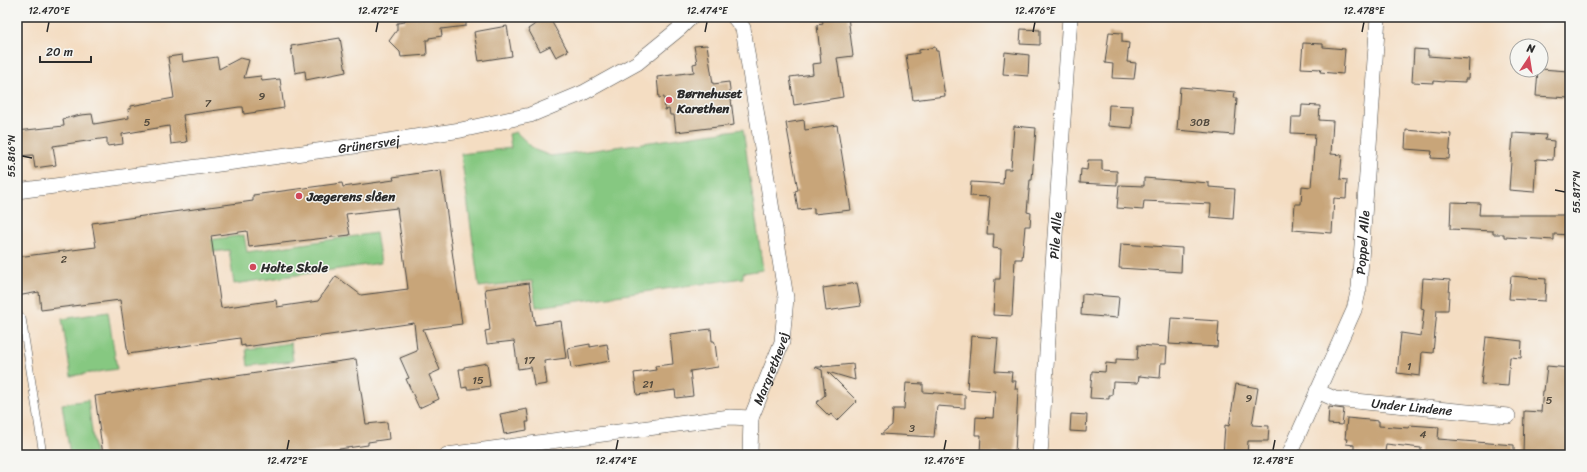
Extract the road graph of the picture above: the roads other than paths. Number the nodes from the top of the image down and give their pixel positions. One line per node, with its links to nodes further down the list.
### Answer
1 (691, 17): 5 (street, Grünersvej)
2 (734, 17): 9 (street, Margrethevej)
3 (1070, 17): 13 (street, Pile Alle)
4 (1378, 17): 7 (street, Poppel Alle)
5 (17, 190)
6 (17, 313): 10 (lane)
7 (1317, 391): 8 (street, Under Lindene); 14 (street, Poppel Alle)
8 (1508, 416)
9 (751, 418): 11 (street, Margrethevej); 12 (street)
10 (43, 455)
11 (446, 455)
12 (750, 455)
13 (1040, 455)
14 (1289, 455)

